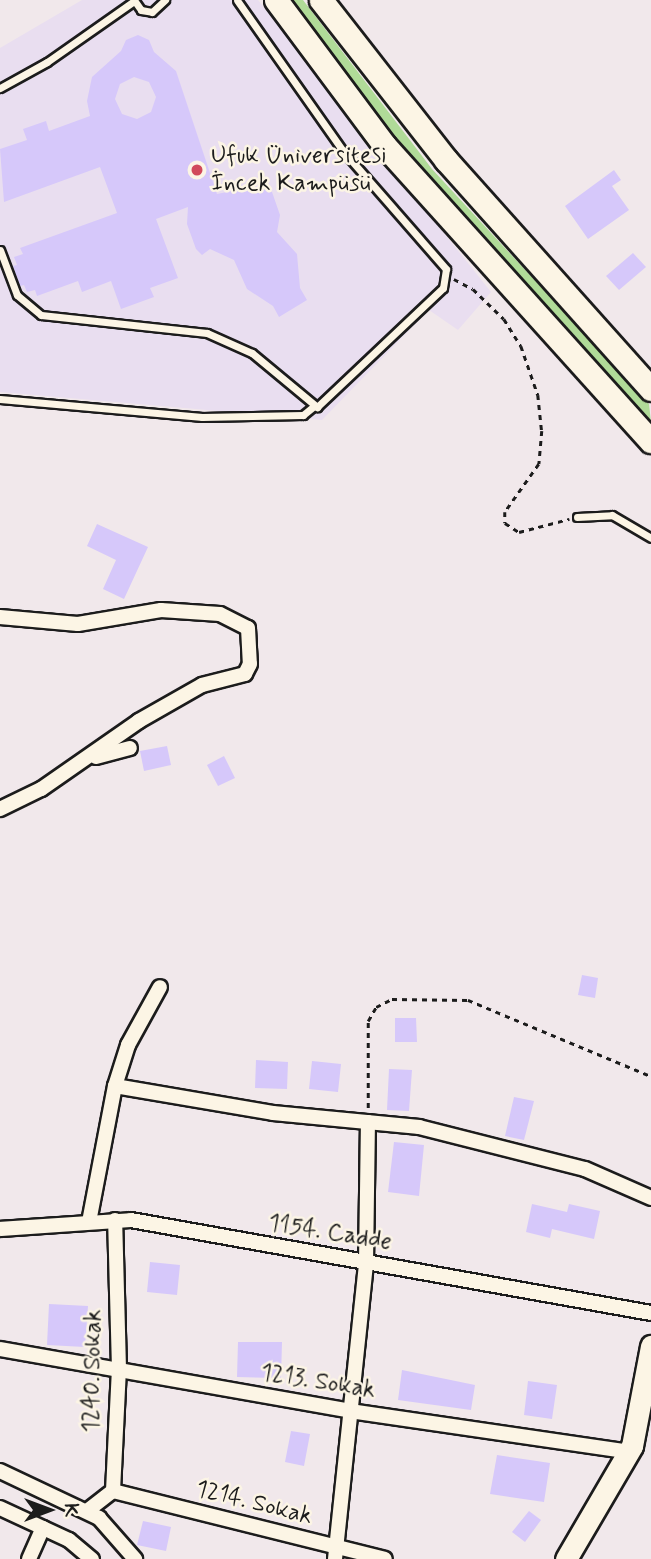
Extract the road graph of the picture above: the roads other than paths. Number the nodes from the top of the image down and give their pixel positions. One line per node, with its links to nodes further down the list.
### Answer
1 (134, 0): 2 (lane); 6 (lane)
2 (165, 0)
3 (237, 0): 10 (lane)
4 (276, 0): 11 (main road)
5 (321, 0): 8 (main road)
6 (0, 89)
7 (0, 250): 10 (lane)
8 (651, 389)
9 (0, 399): 10 (lane)
10 (313, 407)
11 (651, 441)
12 (577, 517): 13 (lane)
13 (651, 538)
14 (0, 617): 16 (street)
15 (130, 748): 16 (street)
16 (78, 764): 17 (street)
17 (0, 808)
18 (160, 987): 19 (street)
19 (115, 1086): 20 (street); 23 (street)
20 (368, 1122): 21 (street); 25 (street)
21 (651, 1198)
22 (115, 1220): 23 (street, 1154. Cadde); 25 (street, 1154. Cadde); 29 (street, 1240. Sokak)
23 (89, 1222): 24 (street, 1154. Cadde)
24 (0, 1229)
25 (366, 1263): 26 (street, 1154. Cadde); 30 (street)
26 (651, 1314)
27 (651, 1346): 31 (main road)
28 (0, 1349): 29 (street, 1213. Sokak)
29 (119, 1369): 30 (street, 1213. Sokak); 33 (street, 1240. Sokak)
30 (350, 1411): 31 (street, 1213. Sokak); 37 (street)
31 (630, 1452): 42 (main road)
32 (0, 1471): 35 (street)
33 (113, 1491): 35 (street); 37 (street, 1214. Sokak)
34 (0, 1508): 36 (street)
35 (87, 1511): 40 (street)
36 (43, 1528): 38 (street); 39 (street)
37 (336, 1553): 41 (street, 1214. Sokak)
38 (29, 1559)
39 (92, 1559)
40 (135, 1559)
41 (385, 1559)
42 (566, 1559)

